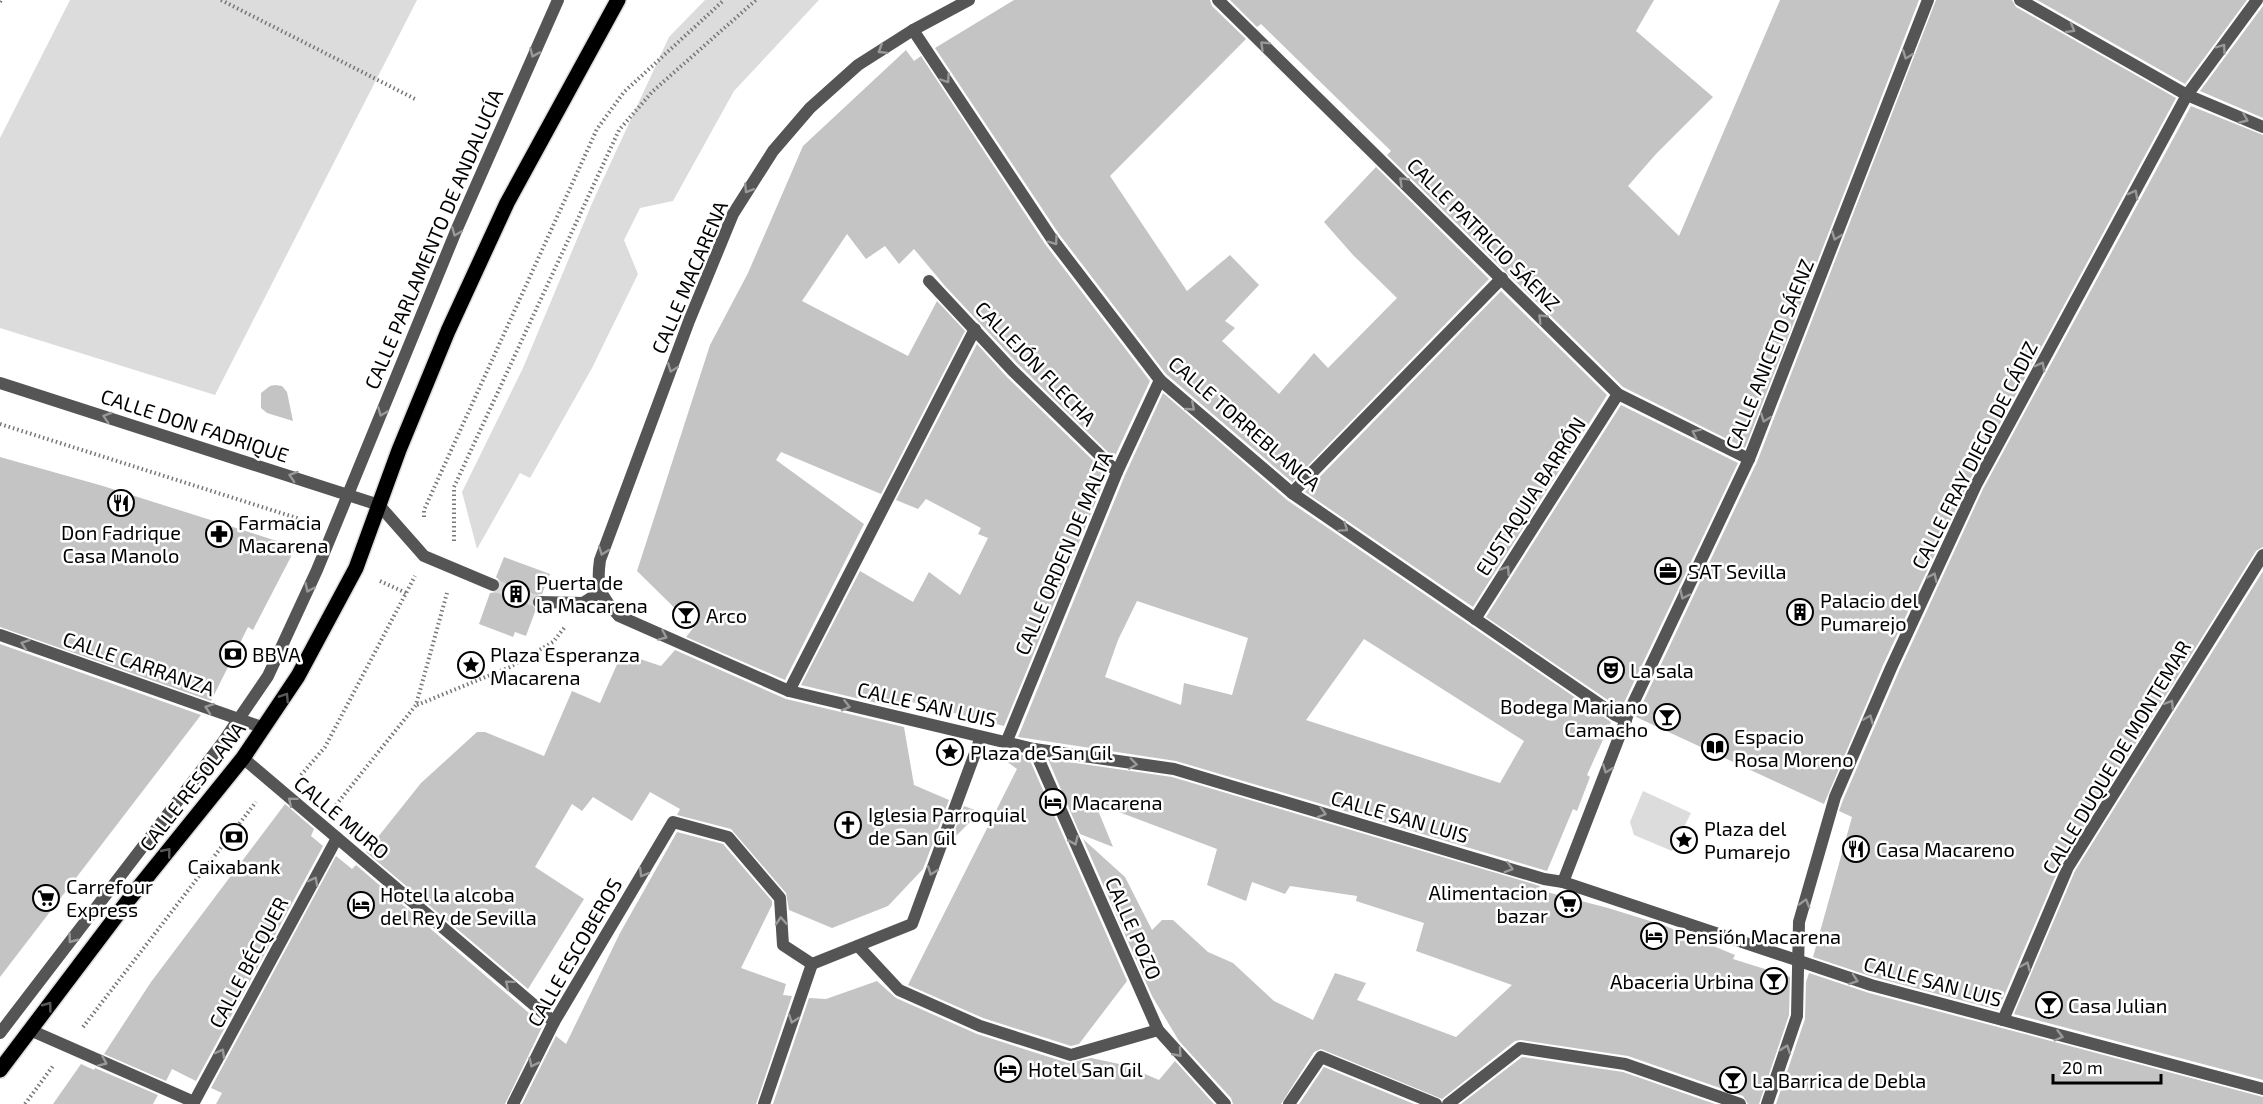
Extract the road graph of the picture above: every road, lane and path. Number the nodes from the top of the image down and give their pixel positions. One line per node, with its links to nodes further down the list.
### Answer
1 (221, 0): 13 (path)
2 (558, 0): 25 (street, CALLE PARLAMENTO DE ANDALUCÍA, one-way to 25)
3 (618, 0): 26 (main road)
4 (724, 0): 29 (path)
5 (756, 0): 30 (path)
6 (969, 0): 11 (street, CALLE MACARENA)
7 (1218, 0): 15 (street, CALLE PATRICIO SÁENZ, one-way to 7)
8 (1928, 0): 22 (street, CALLE ANICETO SÁENZ, one-way to 22)
9 (2020, 0): 12 (street, one-way to 12)
10 (2257, 0): 12 (street, CALLE FRAY DIEGO DE CÁDIZ, one-way to 10)
11 (913, 30): 18 (street, CALLE TORREBLANCA, one-way to 18); 33 (street, CALLE MACARENA, one-way to 33)
12 (2187, 95): 14 (street, one-way to 14); 54 (street, CALLE FRAY DIEGO DE CÁDIZ, one-way to 12)
13 (417, 100)
14 (2263, 127)
15 (1502, 278): 20 (street, CALLE PATRICIO SÁENZ, one-way to 15); 24 (street)
16 (929, 281): 17 (street, CALLEJÓN FLECHA)
17 (975, 329): 23 (street, CALLEJÓN FLECHA); 39 (street)
18 (1160, 380): 23 (street, CALLE ORDEN DE MALTA); 24 (street, CALLE TORREBLANCA, one-way to 24)
19 (0, 383): 25 (street, CALLE DON FADRIQUE, one-way to 19)
20 (1618, 394): 22 (street, CALLE PATRICIO SÁENZ, one-way to 20); 37 (street, EUSTAQUIA BARRÓN, one-way to 20)
21 (0, 424): 27 (path)
22 (1749, 459): 41 (street, CALLE ANICETO SÁENZ, one-way to 41)
23 (1117, 472): 45 (street, CALLE ORDEN DE MALTA)
24 (1292, 493): 37 (street, CALLE TORREBLANCA, one-way to 37)
25 (348, 495): 26 (street, CALLE DON FADRIQUE); 42 (street, CALLE RESOLANA, one-way to 42)
26 (378, 505): 29 (street); 43 (main road, CALLE RESOLANA, one-way to 26)
27 (316, 535)
28 (2263, 555): 56 (street, CALLE DUQUE DE MONTEMAR, one-way to 28)
29 (424, 556): 30 (street); 34 (path)
30 (453, 568): 32 (street); 40 (path)
31 (382, 582): 34 (path)
32 (493, 585)
33 (600, 592): 36 (street); 39 (street, CALLE SAN LUIS, one-way to 39)
34 (406, 593): 48 (path)
35 (539, 602): 36 (street)
36 (583, 603): 40 (path)
37 (1475, 619): 41 (street, CALLE TORREBLANCA)
38 (0, 635): 42 (street, CALLE CARRANZA, one-way to 38)
39 (789, 692): 44 (street, CALLE SAN LUIS, one-way to 44)
40 (416, 705): 50 (path)
41 (1627, 717): 52 (street, CALLE ANICETO SÁENZ, one-way to 52)
42 (239, 719): 43 (street, CALLE CARRANZA); 61 (street, CALLE RESOLANA, one-way to 61)
43 (264, 728): 47 (main road, CALLE RESOLANA)
44 (981, 737): 45 (street, CALLE SAN LUIS); 53 (street, one-way to 53)
45 (1006, 743): 46 (street, CALLE SAN LUIS)
46 (1034, 749): 52 (street, CALLE SAN LUIS, one-way to 52); 60 (street, CALLE POZO, one-way to 60)
47 (243, 758): 50 (street, CALLE MURO, one-way to 47); 59 (main road, CALLE RESOLANA, one-way to 47)
48 (293, 779)
49 (260, 798): 57 (path)
50 (320, 824): 51 (street, CALLE MURO)
51 (337, 838): 58 (street, CALLE MURO, one-way to 51); 65 (street, CALLE BÉCQUER, one-way to 51)
52 (1563, 882): 54 (street, CALLE SAN LUIS)
53 (858, 946): 55 (street); 60 (street)
54 (1799, 960): 56 (street, CALLE SAN LUIS, one-way to 56); 74 (street, CALLE FRAY DIEGO DE CÁDIZ, one-way to 54)
55 (812, 964): 58 (street, CALLE ESCOBEROS, one-way to 58); 68 (street, one-way to 68)
56 (2003, 1020): 64 (street, CALLE SAN LUIS, one-way to 64)
57 (87, 1022)
58 (554, 1022): 67 (street, CALLE ESCOBEROS, one-way to 67)
59 (30, 1030): 63 (main road, CALLE RESOLANA); 65 (street, one-way to 65)
60 (1158, 1030): 69 (street, CALLE POZO, one-way to 69)
61 (0, 1033)
62 (56, 1063): 66 (path)
63 (0, 1070)
64 (2263, 1089)
65 (194, 1103)
66 (25, 1104)
67 (513, 1104)
68 (764, 1104)
69 (1225, 1104)
70 (1289, 1104): 71 (street)
71 (1436, 1104)
72 (1448, 1104): 73 (street)
73 (1740, 1104)
74 (1767, 1104)

